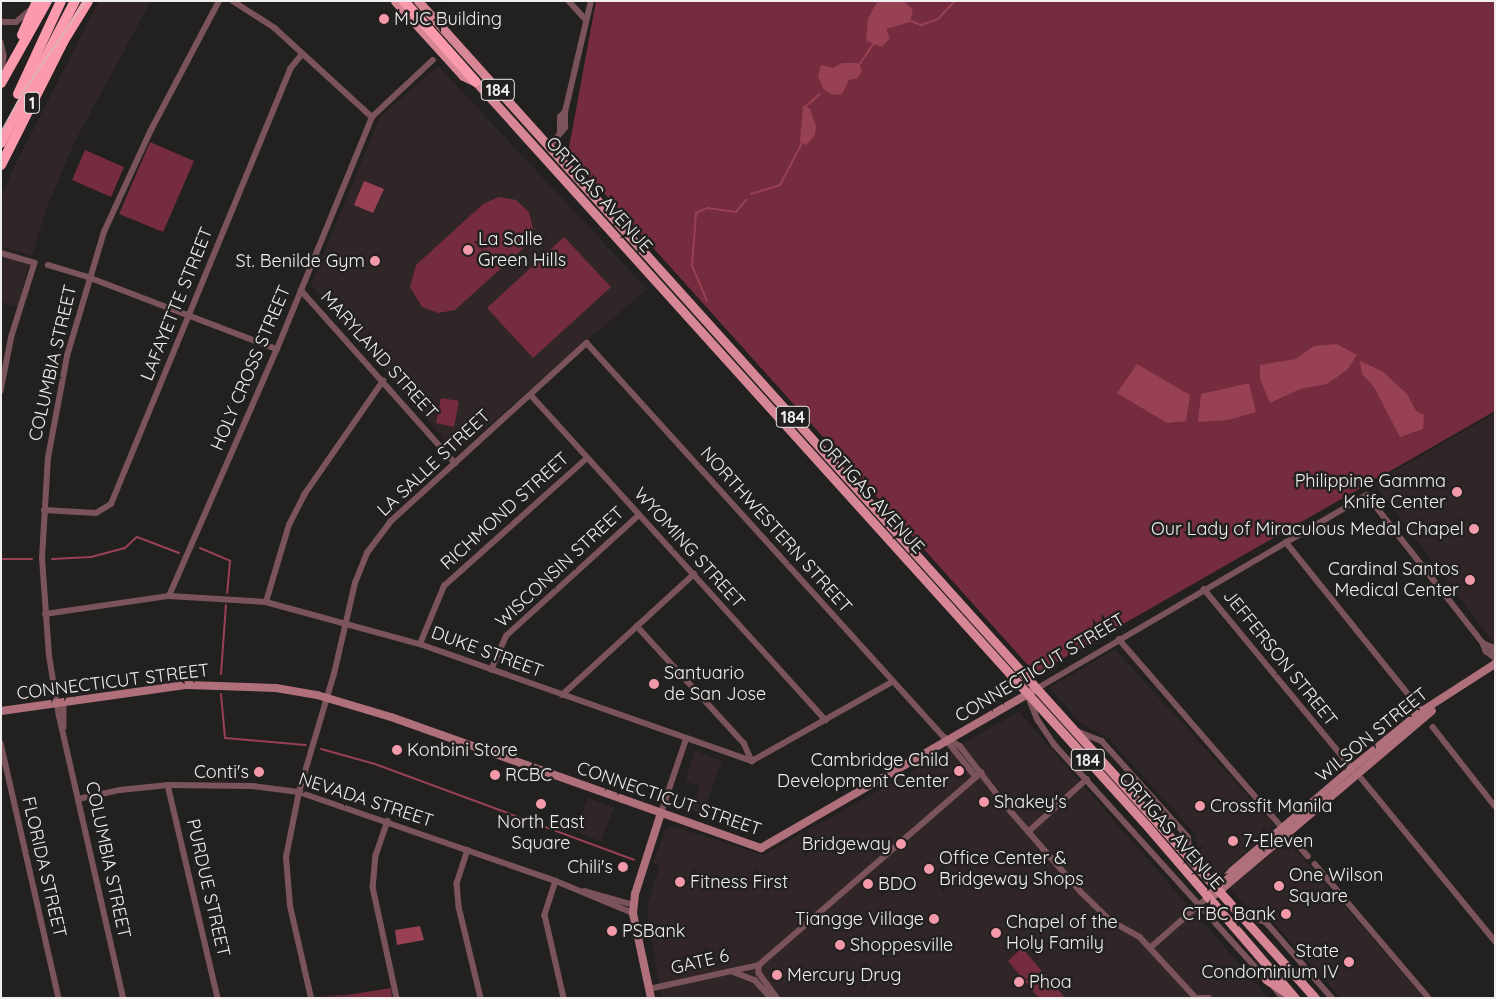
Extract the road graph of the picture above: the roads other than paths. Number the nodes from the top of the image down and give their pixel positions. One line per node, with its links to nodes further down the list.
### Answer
1 (47, 1): 20 (highway, 1)
2 (61, 1): 23 (highway)
3 (75, 1): 16 (highway, 1)
4 (81, 1): 16 (highway, 1)
5 (88, 1): 16 (highway, 1)
6 (219, 1): 29 (street, COLUMBIA STREET)
7 (233, 1): 18 (street)
8 (395, 1): 21 (main road, ORTIGAS AVENUE / 184)
9 (404, 1): 21 (highway)
10 (418, 1): 25 (main road, ORTIGAS AVENUE / 184)
11 (570, 1): 14 (street)
12 (590, 1): 14 (street)
13 (36, 4): 15 (street); 20 (highway, 1)
14 (586, 20): 25 (street)
15 (1, 22)
16 (60, 38): 23 (highway, 1); 26 (highway, 1)
17 (1, 42): 20 (street)
18 (302, 54): 22 (street); 31 (street, LAFAYETTE STREET)
19 (433, 60): 22 (street, HOLY CROSS STREET)
20 (1, 82)
21 (476, 82): 56 (main road, ORTIGAS AVENUE / 184)
22 (372, 117): 30 (street, HOLY CROSS STREET)
23 (9, 126): 24 (highway, 1)
24 (1, 143)
25 (550, 147): 55 (main road, ORTIGAS AVENUE / 184)
26 (1, 165)
27 (1, 252): 35 (street)
28 (48, 265): 29 (street)
29 (88, 277): 31 (street); 39 (street, COLUMBIA STREET)
30 (301, 290): 33 (street, HOLY CROSS STREET); 34 (street, MARYLAND STREET)
31 (188, 315): 33 (street); 39 (street, LAFAYETTE STREET)
32 (587, 343): 36 (street, LA SALLE STREET); 54 (street, NORTHWESTERN STREET)
33 (277, 349): 44 (street, HOLY CROSS STREET)
34 (383, 381): 38 (street, MARYLAND STREET); 45 (street)
35 (1, 391)
36 (531, 395): 37 (street, WYOMING STREET); 38 (street, LA SALLE STREET)
37 (587, 458): 40 (street, WYOMING STREET); 50 (street, RICHMOND STREET)
38 (455, 463): 47 (street, LA SALLE STREET)
39 (44, 510): 46 (street, COLUMBIA STREET)
40 (639, 515): 42 (street, WYOMING STREET); 52 (street, WISCONSIN STREET)
41 (1286, 542): 43 (street, CONNECTICUT STREET); 51 (street, CONNECTICUT STREET); 61 (street)
42 (694, 574): 48 (street); 62 (street, WYOMING STREET)
43 (1204, 589): 49 (street, CONNECTICUT STREET); 68 (street, JEFFERSON STREET)
44 (169, 596): 45 (street, DUKE STREET); 46 (street, DUKE STREET)
45 (266, 602): 47 (street, DUKE STREET)
46 (45, 614): 59 (street, COLUMBIA STREET)
47 (345, 622): 50 (street, DUKE STREET); 58 (street, LA SALLE STREET)
48 (637, 626): 57 (street); 67 (street)
49 (1119, 639): 55 (street, CONNECTICUT STREET); 79 (street)
50 (420, 644): 52 (street, DUKE STREET)
51 (1494, 659): 61 (street, WILSON STREET)
52 (491, 670): 57 (street, DUKE STREET)
53 (1495, 670): 79 (street, WILSON STREET)
54 (892, 682): 62 (street); 65 (street, NORTHWESTERN STREET)
55 (1038, 688): 56 (street, CONNECTICUT STREET); 85 (main road, ORTIGAS AVENUE / 184)
56 (1028, 694): 65 (street, CONNECTICUT STREET); 71 (street); 86 (main road, ORTIGAS AVENUE / 184)
57 (562, 695): 64 (street, DUKE STREET)
58 (325, 697): 59 (street, CONNECTICUT STREET); 74 (street, LA SALLE STREET); 77 (street, CONNECTICUT STREET)
59 (60, 702): 60 (street, CONNECTICUT STREET); 75 (street, COLUMBIA STREET)
60 (1, 711)
61 (1422, 712): 68 (street, WILSON STREET)
62 (826, 720): 67 (street)
63 (1433, 727): 76 (street)
64 (686, 739): 67 (street, DUKE STREET); 77 (street)
65 (946, 740): 69 (street); 70 (street); 77 (street, CONNECTICUT STREET)
66 (1, 743): 97 (street, FLORIDA STREET)
67 (752, 761)
68 (1352, 768): 79 (street, WILSON STREET)
69 (981, 773): 70 (street); 80 (street)
70 (976, 777): 92 (street)
71 (1087, 778): 80 (street); 87 (street)
72 (1362, 779): 90 (street)
73 (168, 785): 74 (street, NEVADA STREET); 75 (street, NEVADA STREET); 99 (street, PURDUE STREET)
74 (299, 792): 78 (street, NEVADA STREET); 100 (street, LA SALLE STREET)
75 (78, 799): 98 (street, COLUMBIA STREET)
76 (1495, 806)
77 (661, 813): 88 (street)
78 (388, 822): 81 (street, NEVADA STREET); 101 (street)
79 (1285, 830): 82 (street); 85 (street, WILSON STREET); 85 (street, WILSON STREET)
80 (1028, 832): 91 (street)
81 (468, 850): 84 (street, NEVADA STREET); 102 (street)
82 (1308, 856)
83 (1315, 864): 112 (street)
84 (556, 881): 88 (street, NEVADA STREET); 103 (street)
85 (1219, 888): 86 (street, WILSON STREET); 89 (main road, ORTIGAS AVENUE / 184)
86 (1208, 898): 87 (street, WILSON STREET); 96 (main road, ORTIGAS AVENUE / 184)
87 (1200, 905): 91 (street, WILSON STREET); 94 (street)
88 (634, 909): 95 (street)
89 (1241, 914): 110 (main road, ORTIGAS AVENUE / 184); 111 (street)
90 (1495, 941)
91 (1150, 948): 107 (street)
92 (759, 965): 93 (street, GATE 6); 106 (street)
93 (729, 971): 95 (street, GATE 6); 105 (street)
94 (1266, 979): 96 (main road); 109 (street)
95 (648, 989): 104 (street)
96 (1295, 997)
97 (59, 998)
98 (123, 998)
99 (218, 998)
100 (311, 998)
101 (397, 998)
102 (481, 998)
103 (564, 998)
104 (651, 998)
105 (771, 998)
106 (777, 998)
107 (1196, 998): 108 (street)
108 (1209, 998)
109 (1283, 998)
110 (1315, 998)
111 (1332, 998)
112 (1430, 998)

